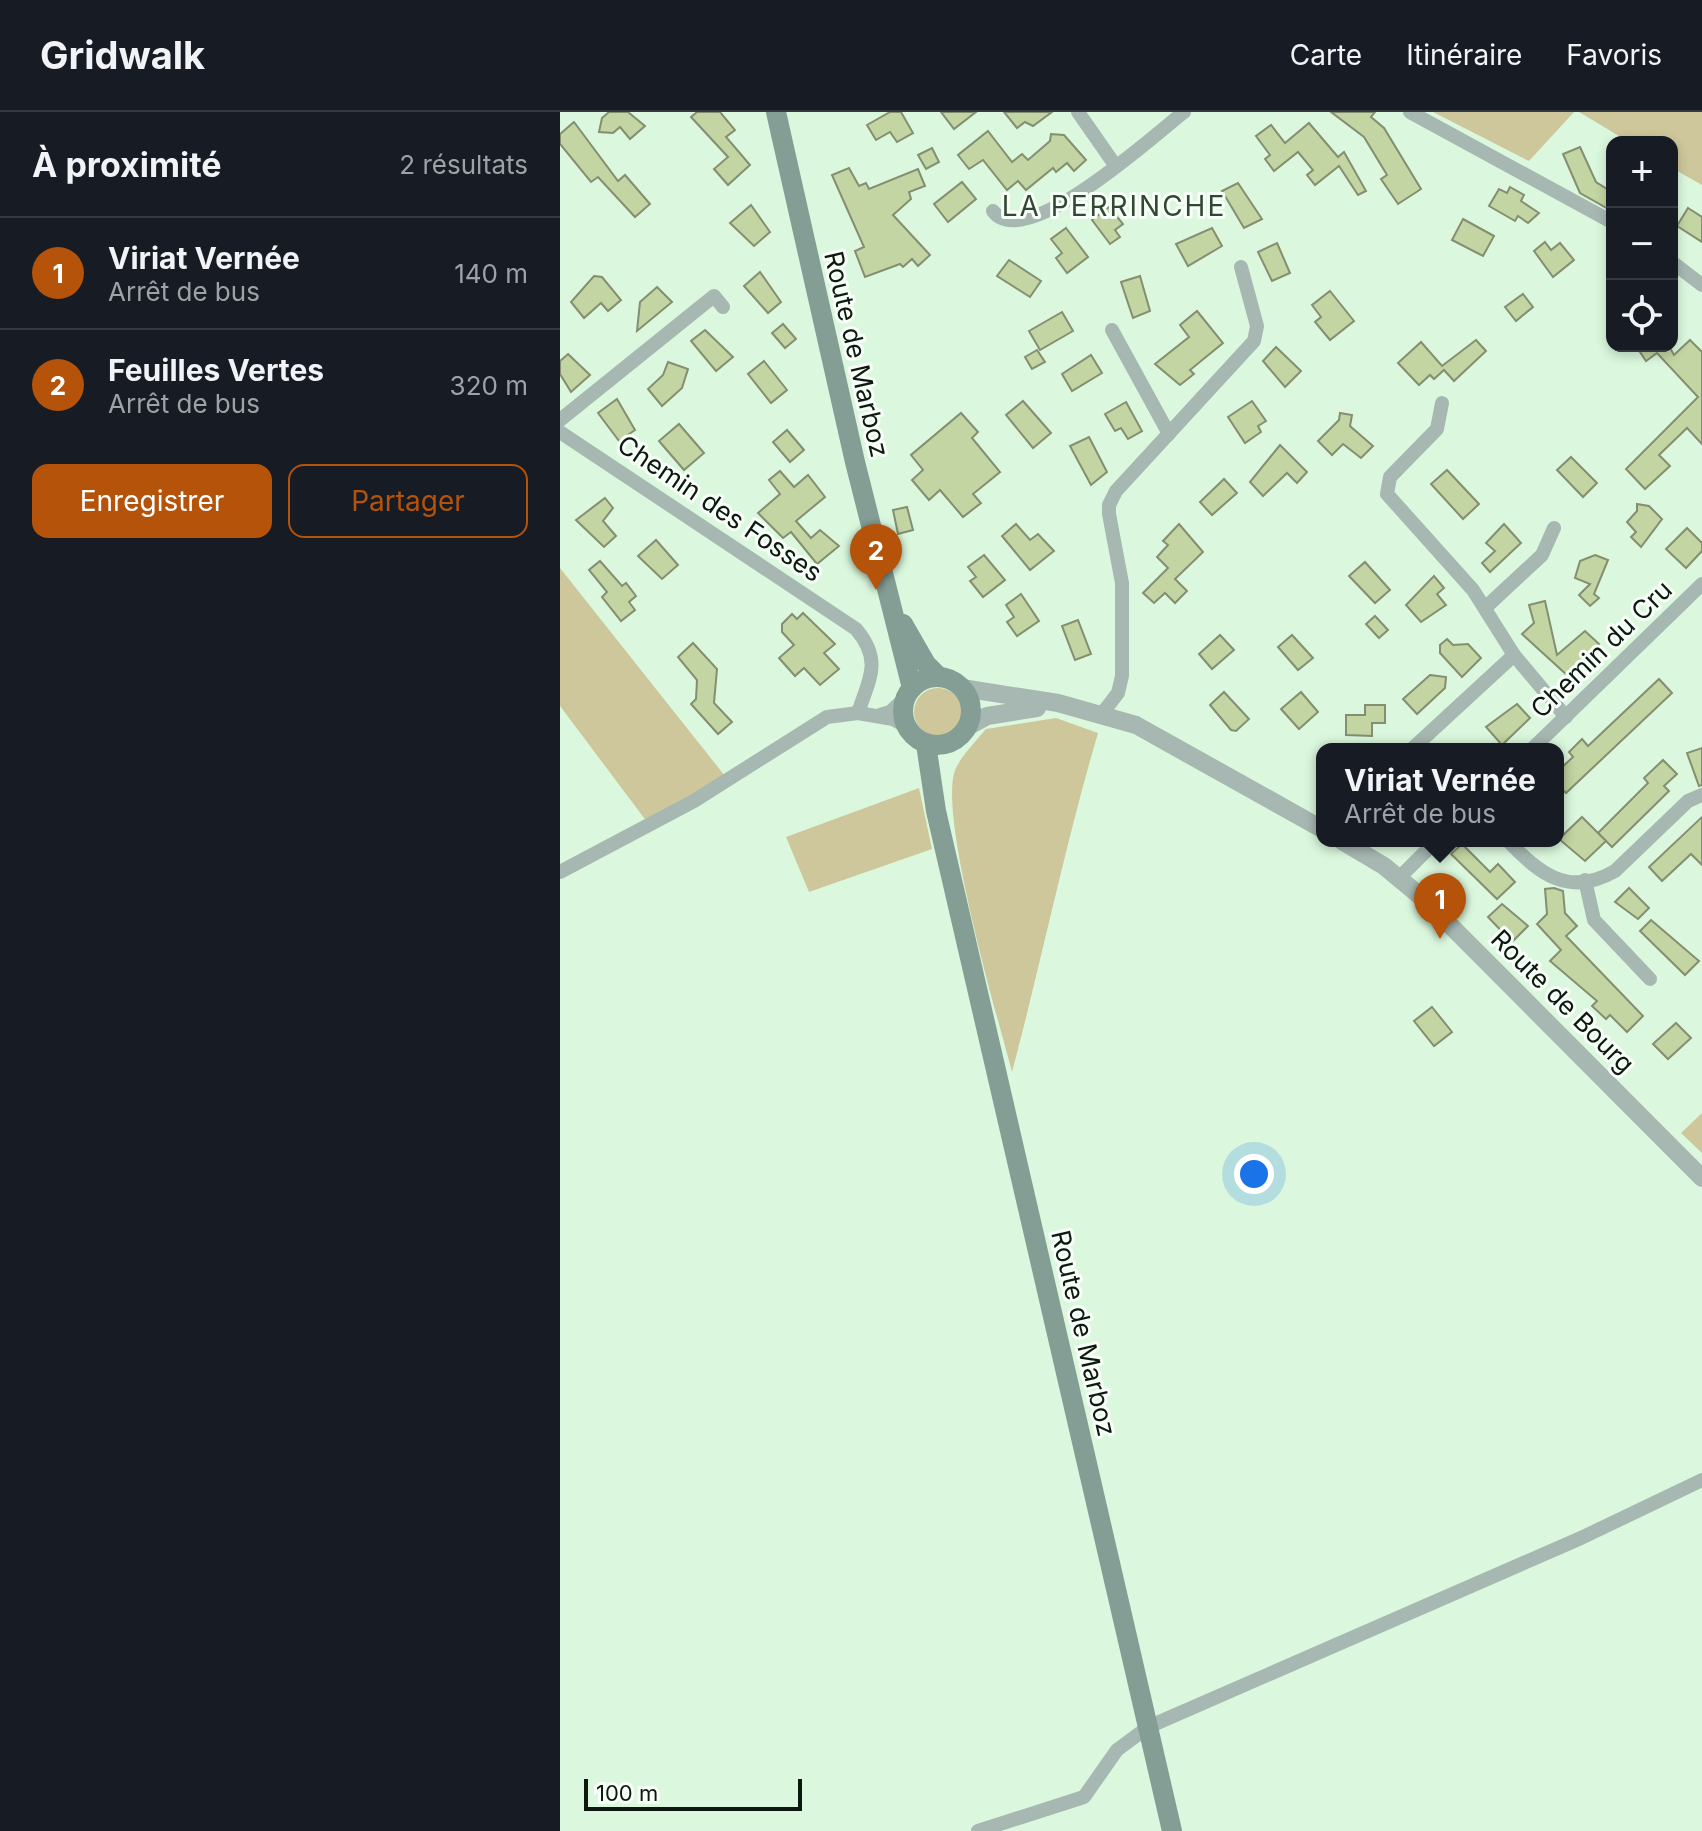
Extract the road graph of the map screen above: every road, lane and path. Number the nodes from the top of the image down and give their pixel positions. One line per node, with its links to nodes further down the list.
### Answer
1 (776, 112): 19 (main road, Route de Marboz)
2 (1078, 112): 5 (street)
3 (1184, 112): 5 (street)
4 (1410, 112): 7 (street)
5 (1115, 165): 6 (street)
6 (993, 211)
7 (1606, 219)
8 (1241, 267): 16 (street)
9 (1678, 267): 10 (street)
10 (1702, 285)
11 (723, 307): 14 (street)
12 (1112, 330): 16 (street)
13 (1442, 403): 20 (street)
14 (560, 420)
15 (560, 432): 26 (street, Chemin des Fosses)
16 (1169, 434): 28 (street)
17 (1554, 528): 20 (street)
18 (1702, 584): 29 (street, Chemin du Cru)
19 (893, 607): 22 (main road, Route de Marboz); 24 (main road, Route de Marboz)
20 (1486, 607): 21 (street)
21 (1514, 655): 29 (street); 33 (street)
22 (939, 677): 23 (main road); 24 (main road)
23 (962, 688): 25 (street); 31 (main road)
24 (908, 693): 27 (street); 30 (main road)
25 (1081, 710): 28 (street); 31 (street)
26 (858, 713): 27 (street); 42 (street)
27 (879, 715): 30 (street)
28 (1101, 715): 37 (street)
29 (1566, 717): 34 (street, Chemin du Cru)
30 (906, 726): 35 (main road)
31 (967, 727): 32 (main road)
32 (948, 743): 35 (main road); 38 (main road, Route de Marboz)
33 (1419, 743)
34 (1538, 743)
35 (926, 744): 38 (main road, Route de Marboz)
36 (1702, 795): 44 (street)
37 (1316, 826)
38 (945, 847): 48 (main road, Route de Marboz)
39 (1351, 847): 43 (street, Route de Bourg)
40 (1430, 847): 43 (street)
41 (1514, 847): 44 (street)
42 (560, 872)
43 (1399, 878): 46 (street, Route de Bourg)
44 (1585, 880): 45 (street)
45 (1650, 979)
46 (1702, 1178)
47 (1702, 1480): 48 (street)
48 (1148, 1727): 49 (street); 50 (main road, Route de Marboz)
49 (978, 1831)
50 (1172, 1831)

